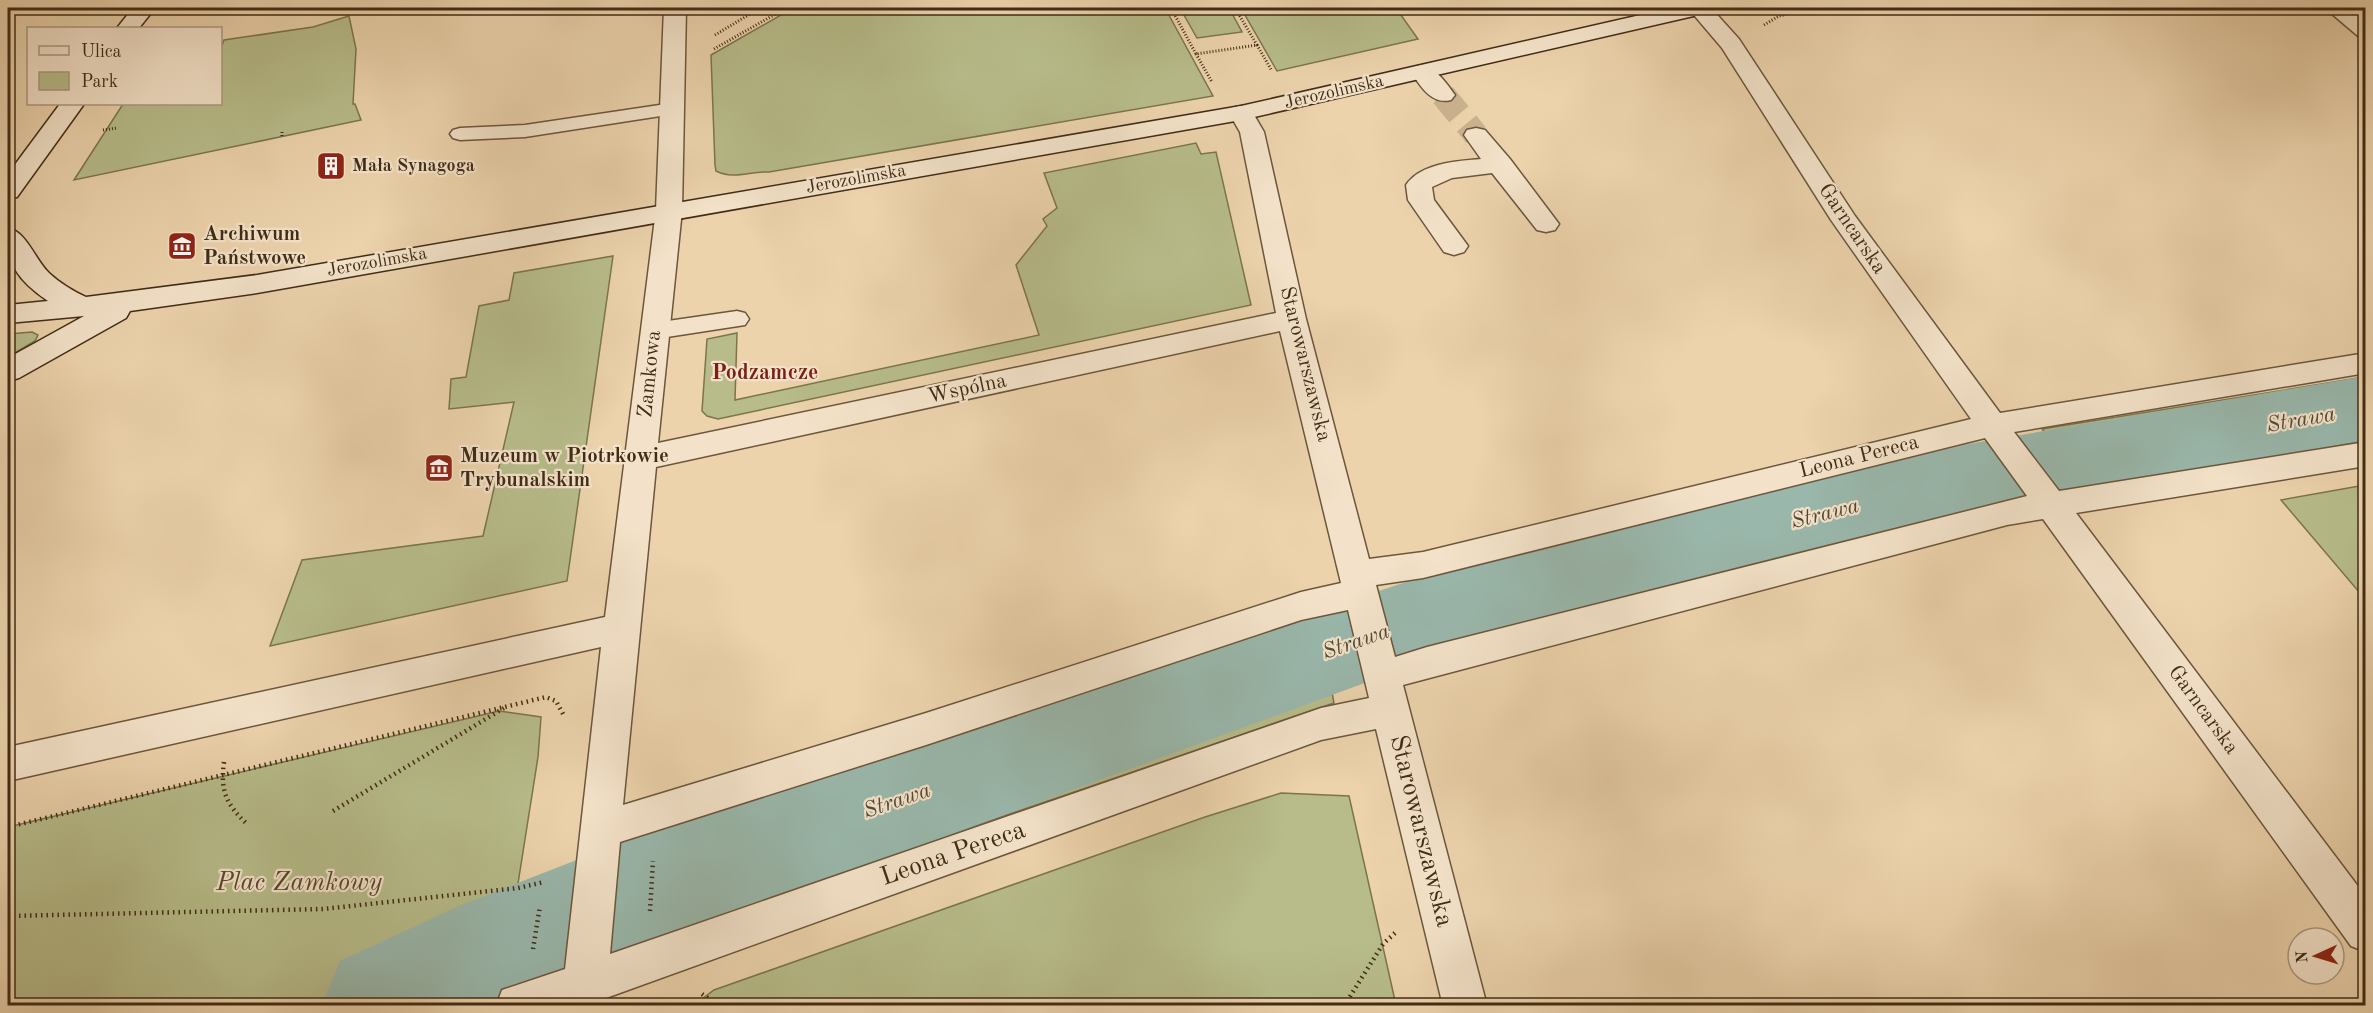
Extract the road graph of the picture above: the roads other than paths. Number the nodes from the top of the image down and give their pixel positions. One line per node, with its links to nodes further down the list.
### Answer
1 (144, 8): 5 (street)
2 (675, 8): 10 (street, Zamkowa)
3 (1698, 8): 7 (street, Jerozolimska); 28 (street, Garncarska)
4 (2336, 8): 6 (street)
5 (129, 27)
6 (2366, 31)
7 (1423, 72): 8 (street); 11 (street, Jerozolimska)
8 (1443, 95)
9 (71, 105): 15 (street)
10 (673, 109): 12 (lane); 16 (street, Zamkowa)
11 (1240, 113): 16 (street, Jerozolimska); 24 (street, Starowarszawska)
12 (460, 134)
13 (1476, 135): 14 (street)
14 (1501, 164): 17 (street); 19 (street)
15 (8, 191)
16 (669, 210): 20 (street, Jerozolimska); 25 (street, Zamkowa)
17 (1546, 224)
18 (8, 236): 21 (street)
19 (1454, 246)
20 (135, 301): 21 (street, Jerozolimska); 27 (street)
21 (84, 307): 22 (street, Jerozolimska)
22 (8, 314)
23 (737, 319): 25 (lane)
24 (1292, 319): 30 (street, Wspólna); 32 (street, Starowarszawska)
25 (654, 331): 30 (street, Zamkowa)
26 (2366, 363): 28 (street, Leona Pereca)
27 (8, 371)
28 (2001, 437): 31 (street, Garncarska); 32 (street, Leona Pereca)
29 (2366, 454): 31 (street, Leona Pereca)
30 (642, 458): 33 (street, Zamkowa)
31 (2044, 497): 34 (street, Leona Pereca); 37 (street, Garncarska)
32 (1363, 595): 34 (street, Starowarszawska); 36 (street, Leona Pereca)
33 (621, 628): 35 (street); 36 (street, Zamkowa)
34 (1383, 681): 38 (street, Leona Pereca); 40 (street, Starowarszawska)
35 (8, 764)
36 (600, 830): 38 (street, Zamkowa)
37 (2366, 932)
38 (586, 982): 39 (street, Leona Pereca)
39 (518, 1005)
40 (1465, 1005)

